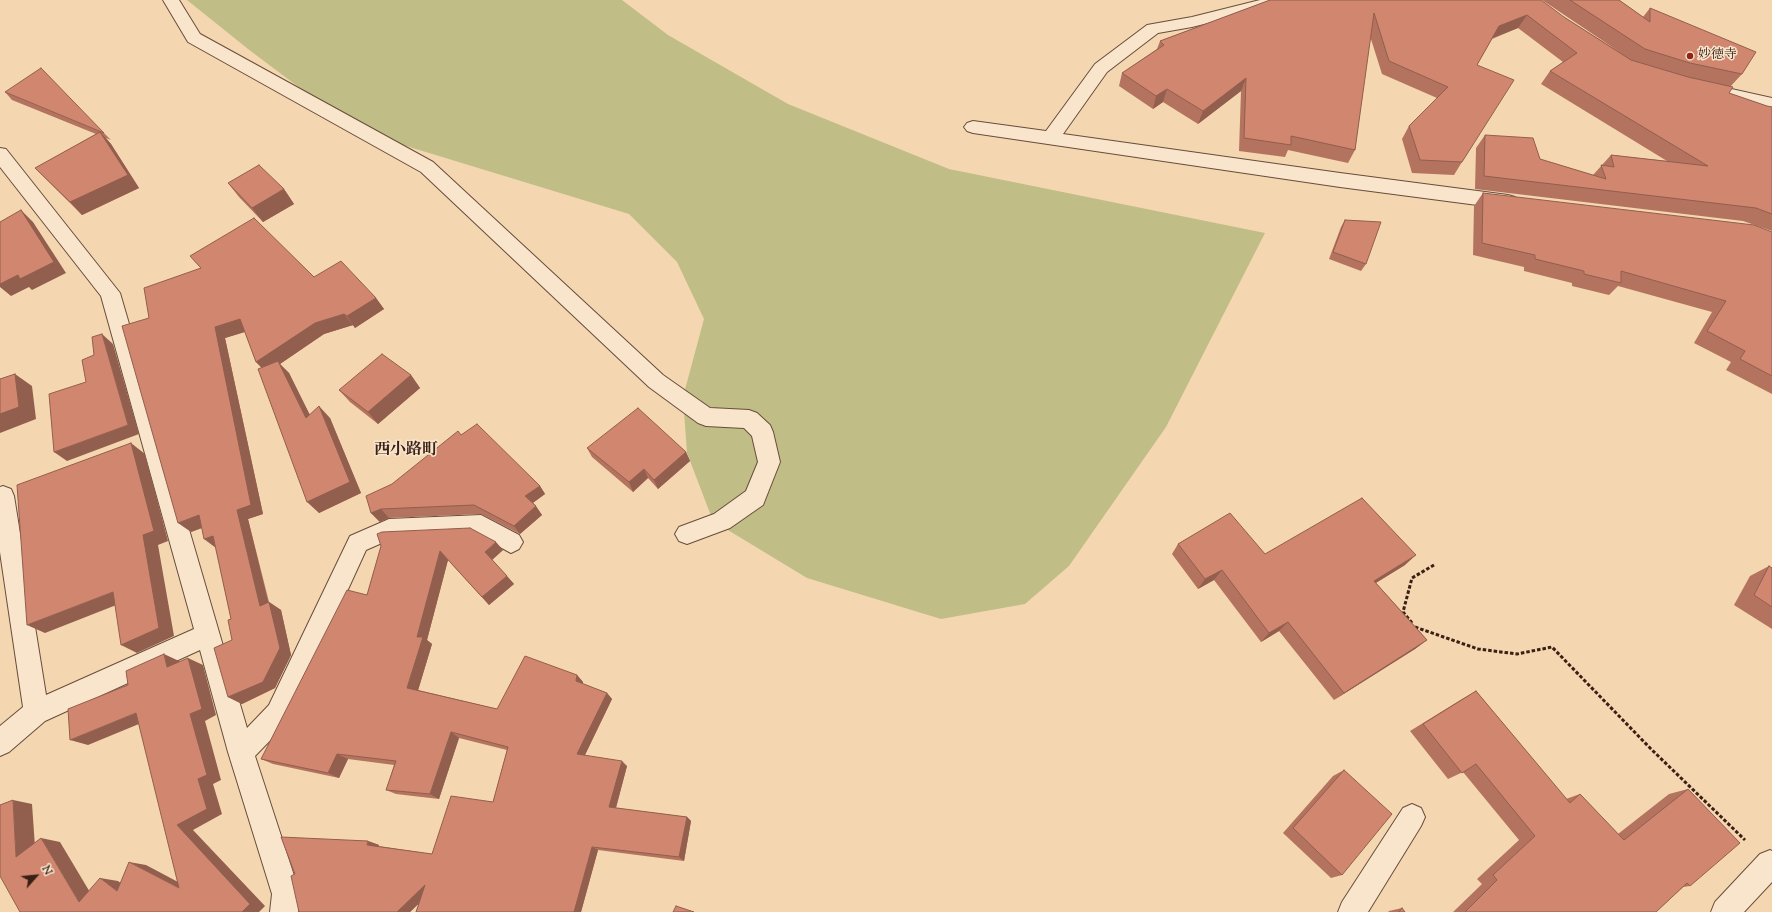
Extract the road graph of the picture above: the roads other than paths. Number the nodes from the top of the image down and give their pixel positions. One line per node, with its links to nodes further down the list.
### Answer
1 (171, 0): 12 (street)
2 (1280, 0): 6 (street)
3 (1692, 86): 4 (street)
4 (1772, 104)
5 (973, 127): 6 (street)
6 (1052, 138): 8 (street)
7 (0, 154): 9 (street)
8 (1526, 204)
9 (153, 440): 10 (street); 14 (street)
10 (130, 448)
11 (7, 494): 15 (street)
12 (687, 534)
13 (511, 542): 17 (street)
14 (207, 635): 15 (street); 17 (street)
15 (36, 712): 16 (street)
16 (0, 744)
17 (241, 752): 20 (street)
18 (1412, 817): 21 (street)
19 (1771, 866): 22 (street)
20 (284, 912)
21 (1352, 912)
22 (1725, 912)

